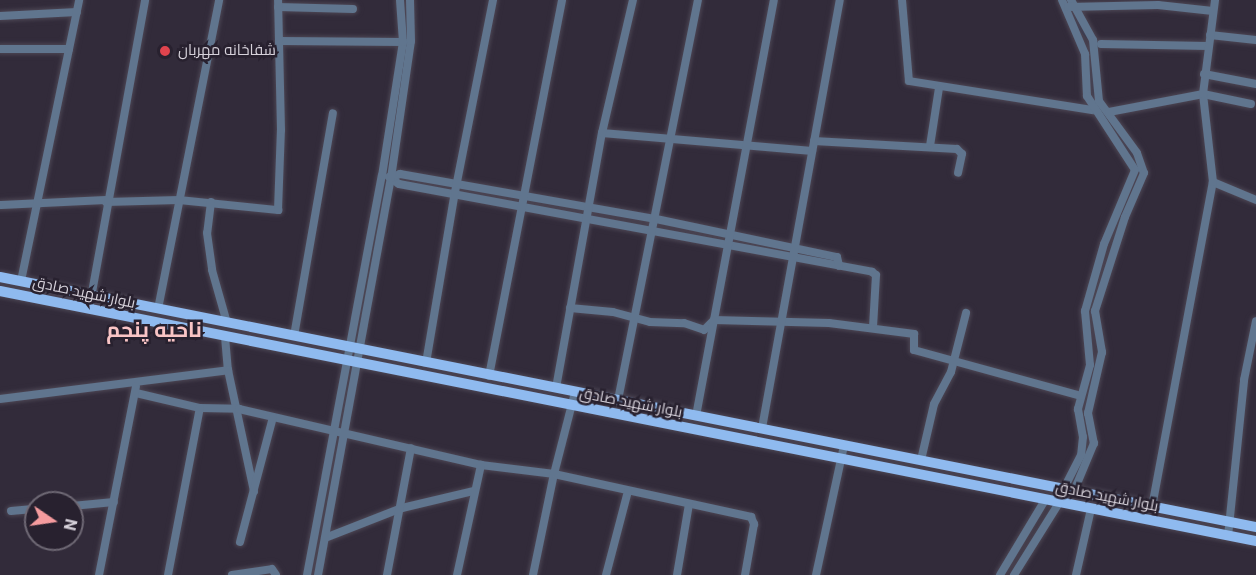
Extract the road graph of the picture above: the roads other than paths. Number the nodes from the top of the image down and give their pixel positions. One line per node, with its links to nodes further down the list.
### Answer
1 (79, 0): 18 (street)
2 (145, 0): 50 (street)
3 (219, 0): 48 (street)
4 (400, 0): 23 (street)
5 (410, 0): 44 (street)
6 (493, 0): 46 (street)
7 (562, 0): 47 (street)
8 (633, 0): 36 (street)
9 (698, 0): 37 (street)
10 (774, 0): 39 (street)
11 (840, 0): 38 (street)
12 (902, 0): 30 (street)
13 (1215, 0): 17 (street)
14 (278, 3): 16 (street); 21 (street)
15 (1067, 4): 17 (street); 33 (street); 34 (street)
16 (353, 9)
17 (1213, 11): 20 (street)
18 (77, 12): 19 (street); 27 (street)
19 (0, 16)
20 (1210, 35): 22 (street); 25 (street)
21 (279, 40): 23 (street); 51 (street)
22 (1256, 40)
23 (403, 42): 43 (street)
24 (1101, 44): 25 (street)
25 (1208, 46): 28 (street)
26 (0, 49): 27 (street)
27 (69, 50): 53 (street)
28 (1204, 74): 29 (street); 31 (street)
29 (1256, 84)
30 (939, 88): 33 (street); 40 (street)
31 (1203, 94): 32 (street); 34 (street); 45 (street)
32 (1251, 104)
33 (1093, 110): 90 (street)
34 (1109, 112): 107 (street)
35 (333, 113): 78 (street)
36 (602, 133): 37 (street); 55 (street)
37 (673, 137): 39 (street); 57 (street)
38 (814, 141): 40 (street); 41 (street)
39 (745, 146): 41 (street); 59 (street)
40 (930, 146): 42 (street)
41 (812, 152): 61 (street)
42 (958, 173)
43 (382, 176): 44 (street); 80 (street)
44 (391, 178): 46 (street); 80 (street)
45 (1213, 182): 49 (street); 116 (street)
46 (456, 188): 47 (street); 52 (street); 83 (street)
47 (524, 195): 52 (street); 55 (street)
48 (179, 200): 50 (street); 51 (street); 70 (street)
49 (1256, 200)
50 (107, 201): 53 (street); 67 (street)
51 (211, 202): 75 (street)
52 (522, 204): 56 (street); 85 (street)
53 (37, 205): 54 (street); 65 (street)
54 (0, 206)
55 (589, 207): 56 (street); 57 (street)
56 (587, 217): 58 (street); 68 (street)
57 (656, 219): 58 (street); 59 (street)
58 (654, 229): 60 (street); 72 (street)
59 (728, 233): 60 (street); 61 (street)
60 (726, 243): 62 (street); 73 (street)
61 (795, 247): 62 (street); 63 (street)
62 (793, 257): 63 (street); 76 (street)
63 (839, 266): 77 (street)
64 (0, 277): 65 (main road, بلوار شهید صادق)
65 (21, 281): 67 (main road, بلوار شهید صادق)
66 (0, 291): 69 (main road, بلوار شهید صادق)
67 (92, 296): 69 (street); 70 (main road, بلوار شهید صادق)
68 (570, 308): 72 (street); 87 (street)
69 (89, 309): 79 (main road, بلوار شهید صادق)
70 (158, 309): 75 (main road, بلوار شهید صادق)
71 (966, 313): 81 (street)
72 (633, 319): 73 (street); 92 (street)
73 (714, 320): 76 (street); 96 (street)
74 (1256, 321): 121 (street)
75 (227, 323): 78 (main road, بلوار شهید صادق)
76 (780, 325): 77 (street); 98 (street)
77 (873, 327): 81 (street)
78 (294, 336): 80 (main road, بلوار شهید صادق)
79 (225, 337): 82 (main road, بلوار شهید صادق); 84 (street)
80 (356, 350): 82 (street); 83 (main road, بلوار شهید صادق)
81 (954, 360): 90 (street); 104 (street)
82 (354, 363): 93 (main road, بلوار شهید صادق); 99 (street); 100 (street)
83 (426, 363): 85 (main road, بلوار شهید صادق)
84 (228, 370): 86 (street); 95 (street)
85 (489, 376): 87 (main road, بلوار شهید صادق)
86 (137, 382): 89 (street); 91 (street)
87 (556, 388): 88 (main road, بلوار شهید صادق)
88 (575, 392): 92 (main road, بلوار شهید صادق); 93 (street)
89 (136, 393): 94 (street); 112 (street)
90 (1081, 396): 107 (street)
91 (0, 399)
92 (618, 400): 96 (main road, بلوار شهید صادق)
93 (572, 406): 103 (main road, بلوار شهید صادق); 106 (street)
94 (200, 408): 95 (street); 128 (street)
95 (239, 409): 97 (street); 108 (street)
96 (696, 416): 98 (main road, بلوار شهید صادق)
97 (273, 417): 99 (street); 108 (street)
98 (762, 428): 101 (main road, بلوار شهید صادق)
99 (335, 431): 100 (street); 131 (street)
100 (346, 433): 102 (street); 124 (street)
101 (844, 445): 103 (street); 104 (main road, بلوار شهید صادق)
102 (411, 448): 105 (street); 117 (street)
103 (840, 460): 111 (main road, بلوار شهید صادق); 139 (street)
104 (921, 460): 107 (main road, بلوار شهید صادق)
105 (481, 465): 106 (street); 109 (street)
106 (554, 474): 110 (street); 135 (street)
107 (1069, 490): 116 (main road, بلوار شهید صادق)
108 (254, 491): 126 (street)
109 (474, 491): 117 (street); 134 (street)
110 (628, 491): 114 (street); 136 (street)
111 (1046, 500): 113 (main road, بلوار شهید صادق); 140 (street)
112 (114, 502): 115 (street); 127 (street)
113 (1059, 503): 118 (main road, بلوار شهید صادق); 141 (street)
114 (689, 504): 137 (street); 138 (street)
115 (84, 505)
116 (1152, 507): 121 (main road, بلوار شهید صادق)
117 (402, 508): 124 (street); 133 (street)
118 (1091, 509): 123 (main road, بلوار شهید صادق); 142 (street)
119 (24, 510): 120 (street)
120 (11, 511)
121 (1231, 522): 122 (main road, بلوار شهید صادق); 123 (street)
122 (1256, 527)
123 (1228, 536): 125 (main road, بلوار شهید صادق)
124 (325, 538): 132 (street)
125 (1256, 541)
126 (240, 542)
127 (99, 575)
128 (168, 575)
129 (232, 575): 130 (street)
130 (276, 575)
131 (305, 575)
132 (318, 575)
133 (387, 575)
134 (457, 575)
135 (533, 575)
136 (606, 575)
137 (677, 575)
138 (745, 575)
139 (816, 575)
140 (1000, 575)
141 (1014, 575)
142 (1076, 575)

